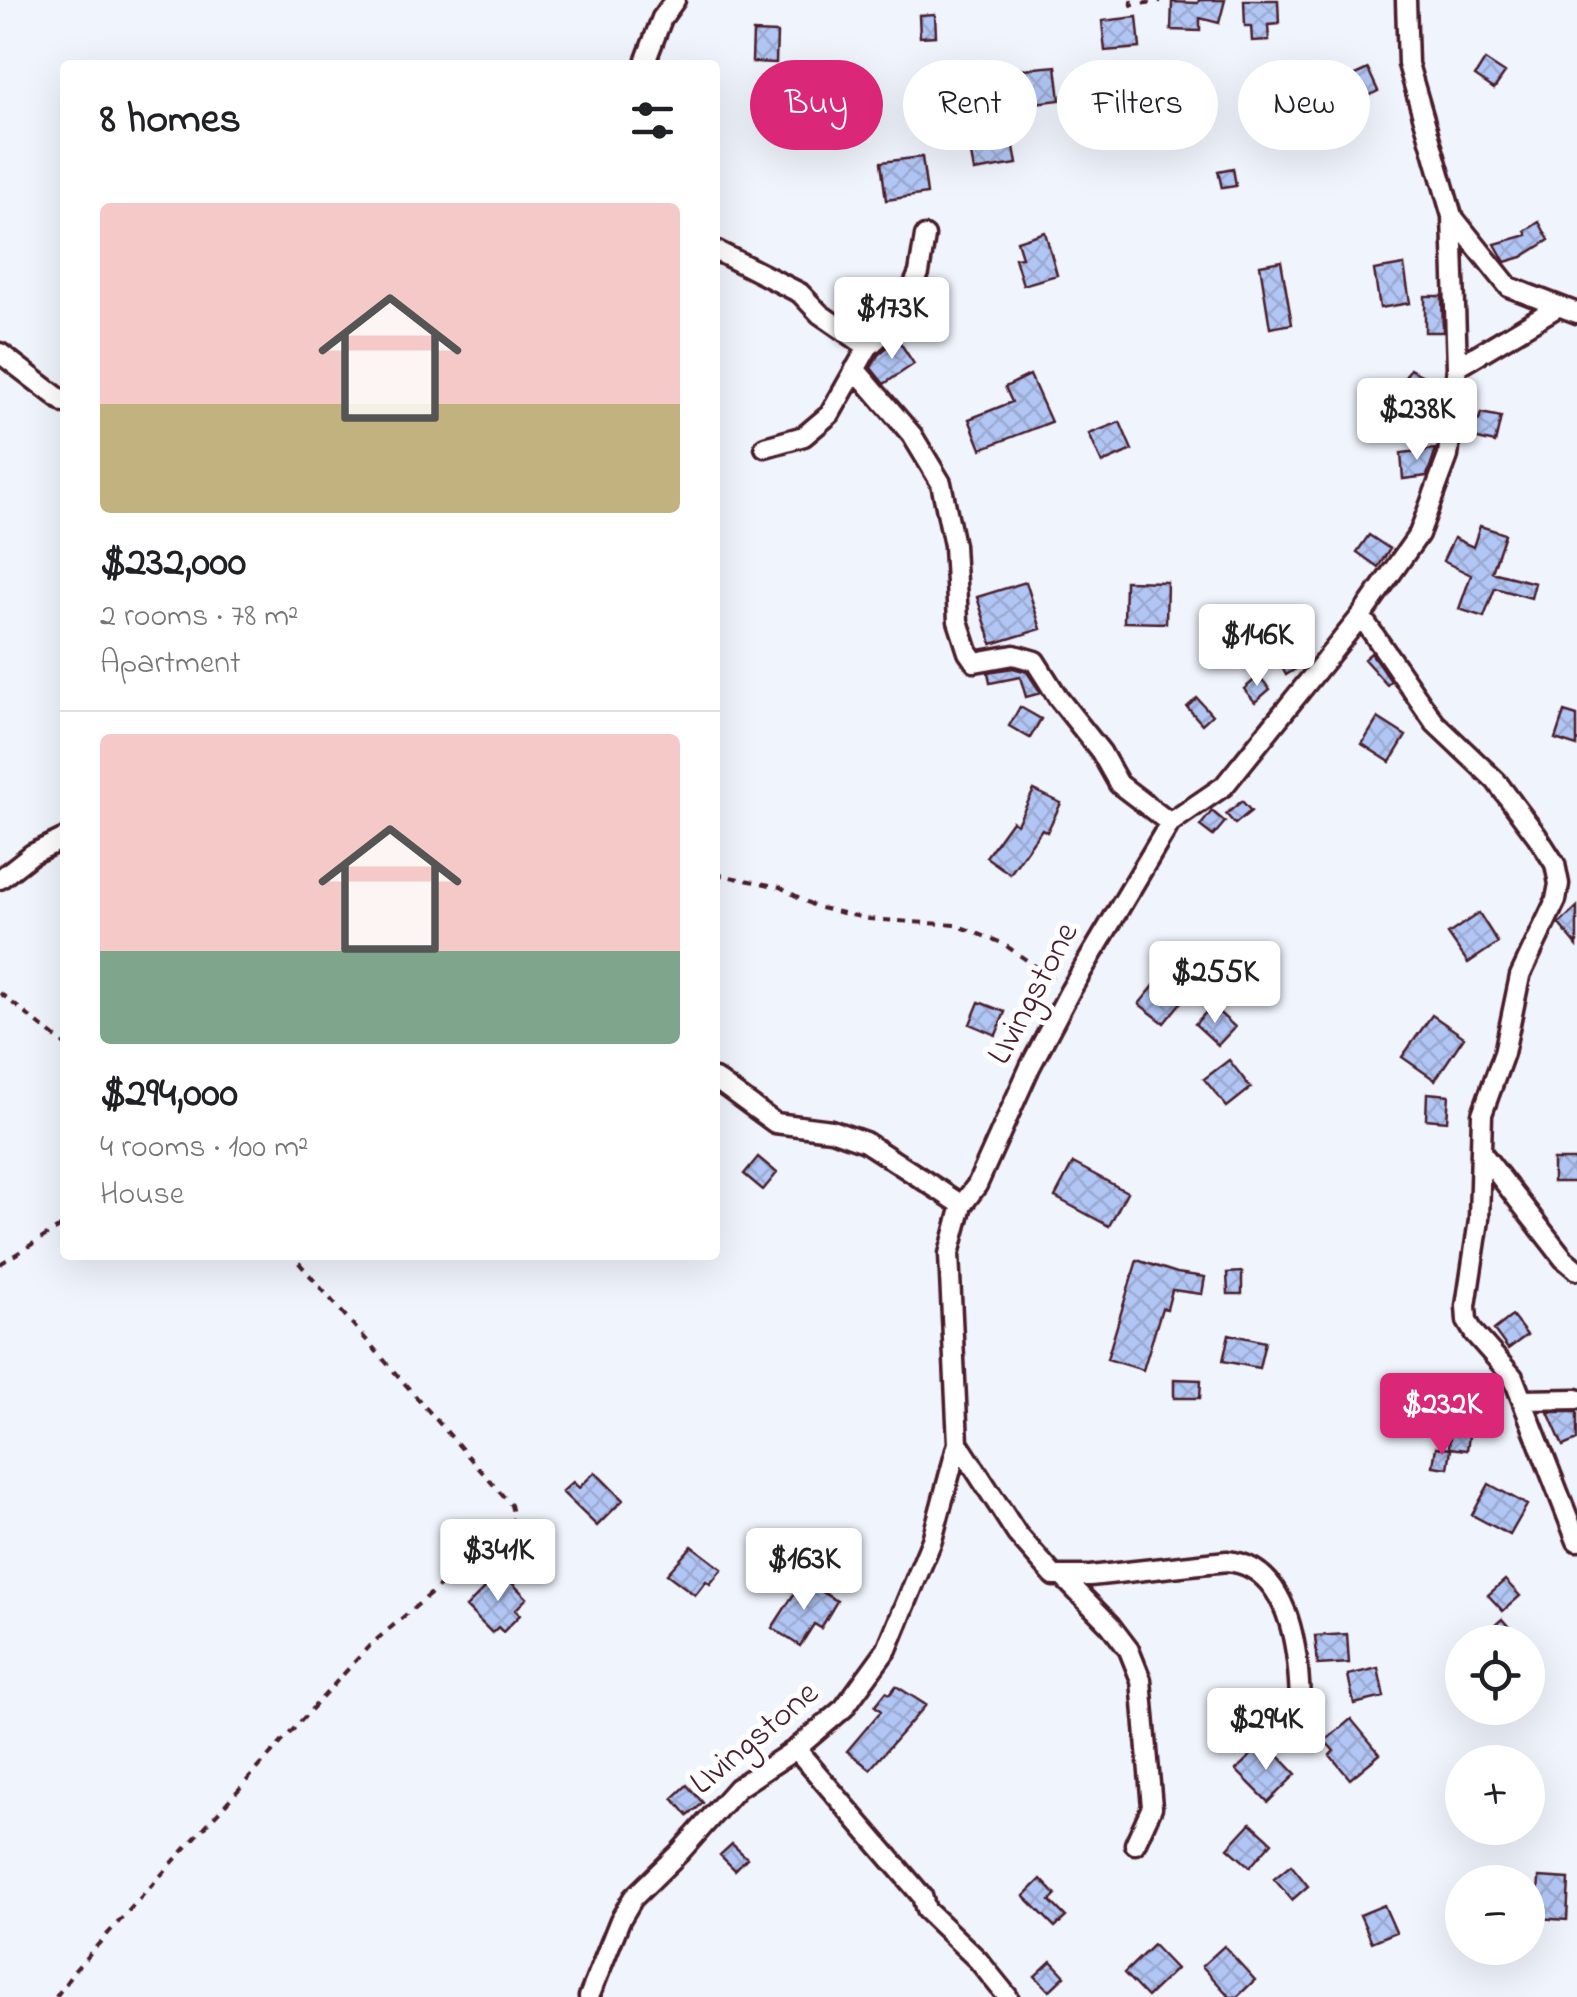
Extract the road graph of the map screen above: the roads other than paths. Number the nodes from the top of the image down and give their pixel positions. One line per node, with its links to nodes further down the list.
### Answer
1 (676, 0): 3 (street)
2 (1406, 0): 4 (street, LIvingstone)
3 (646, 60)
4 (1452, 216): 7 (street); 11 (street, LIvingstone)
5 (926, 236): 9 (street)
6 (720, 253): 9 (street)
7 (1559, 306): 8 (street); 11 (street)
8 (1577, 313)
9 (868, 347): 12 (street)
10 (0, 353): 13 (street)
11 (1457, 367): 15 (street, LIvingstone)
12 (855, 369): 14 (street); 16 (street)
13 (60, 399)
14 (765, 447)
15 (1361, 616): 16 (street, LIvingstone); 20 (street)
16 (1170, 823): 21 (street, LIvingstone)
17 (60, 840): 18 (street)
18 (0, 880)
19 (720, 1082): 21 (street)
20 (1482, 1152): 22 (street); 24 (street)
21 (962, 1206): 25 (street, LIvingstone)
22 (1577, 1270)
23 (1577, 1399): 24 (street)
24 (1523, 1400): 26 (street)
25 (958, 1443): 27 (street); 29 (street, LIvingstone)
26 (1577, 1541)
27 (1064, 1578): 28 (street); 30 (street)
28 (1300, 1728)
29 (796, 1749): 31 (street, LIvingstone); 32 (street)
30 (1135, 1844)
31 (589, 1997)
32 (1008, 1997)

